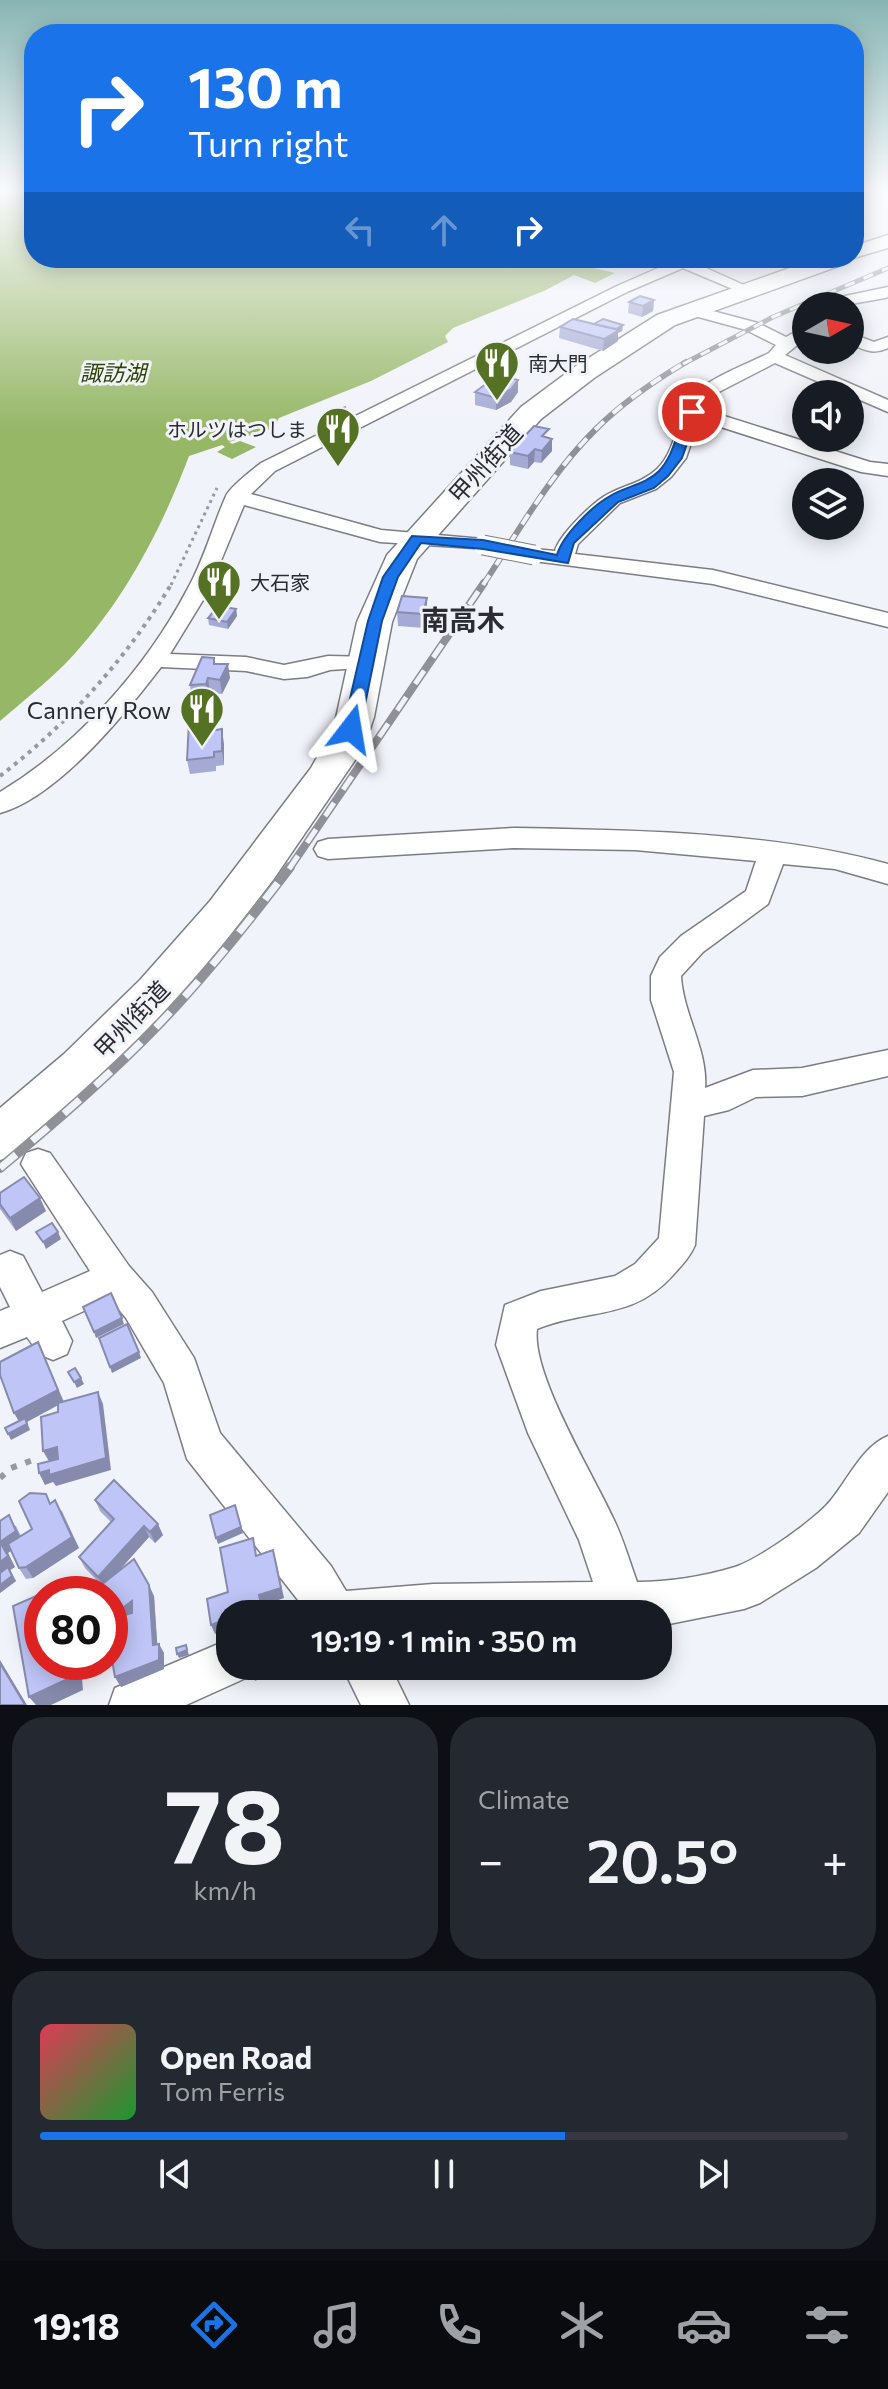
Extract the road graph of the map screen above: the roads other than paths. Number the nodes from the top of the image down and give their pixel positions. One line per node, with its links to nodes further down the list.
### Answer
1 (664, 271): 15 (street)
2 (709, 271): 4 (street)
3 (803, 271): 4 (highway, 甲州街道)
4 (747, 290): 7 (highway, 甲州街道)
5 (888, 292): 6 (street)
6 (864, 299)
7 (690, 310): 11 (street); 16 (highway, 甲州街道)
8 (792, 342): 11 (street)
9 (888, 342): 10 (street)
10 (864, 344)
11 (781, 350): 12 (street); 13 (street)
12 (888, 407)
13 (692, 412): 14 (street); 17 (street)
14 (887, 470)
15 (236, 496): 16 (street); 19 (street)
16 (417, 538): 17 (street, bridge); 20 (highway, 甲州街道)
17 (563, 560): 18 (street)
18 (888, 620)
19 (152, 660): 20 (street); 21 (street)
20 (365, 662): 27 (highway, 甲州街道)
21 (0, 804)
22 (328, 849): 23 (street)
23 (773, 852): 24 (street); 26 (street)
24 (888, 874)
25 (888, 1063): 26 (street)
26 (686, 1104): 34 (street)
27 (0, 1138)
28 (38, 1164): 30 (street)
29 (10, 1268): 31 (street)
30 (116, 1278): 31 (street); 33 (street)
31 (29, 1329)
32 (888, 1457): 35 (street)
33 (327, 1600)
34 (621, 1600)
35 (672, 1601)
36 (216, 1668): 38 (street)
37 (373, 1680): 39 (street)
38 (132, 1705)
39 (386, 1705)

